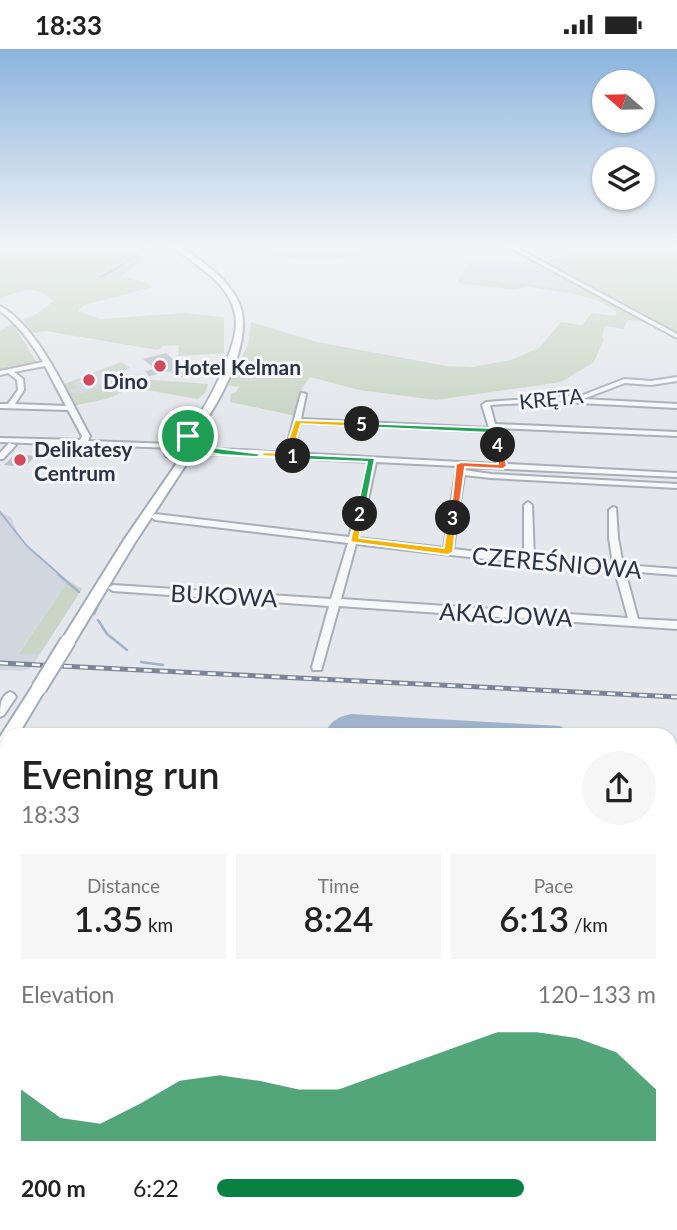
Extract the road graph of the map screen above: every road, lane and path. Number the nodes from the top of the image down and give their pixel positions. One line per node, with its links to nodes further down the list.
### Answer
1 (235, 302): 20 (main road)
2 (614, 302): 4 (street)
3 (0, 308): 5 (street)
4 (677, 336)
5 (45, 364): 6 (street); 14 (street)
6 (10, 372): 7 (street); 13 (street)
7 (0, 373)
8 (677, 379): 10 (street, KRĘTA)
9 (303, 394): 15 (street)
10 (568, 399): 12 (street); 16 (street, KRĘTA)
11 (0, 406): 13 (street)
12 (677, 406)
13 (10, 407): 14 (street)
14 (69, 408): 19 (street)
15 (297, 421): 16 (street); 21 (street)
16 (493, 428): 17 (street); 24 (street, KRĘTA)
17 (677, 434)
18 (5, 442): 19 (street); 19 (street); 22 (street)
19 (81, 443): 20 (street)
20 (184, 450): 21 (street); 43 (main road, bridge)
21 (288, 456): 23 (street)
22 (0, 457)
23 (372, 460): 25 (street); 31 (street)
24 (503, 466): 25 (street); 26 (street)
25 (460, 468): 27 (street); 32 (street)
26 (677, 475)
27 (677, 486)
28 (528, 505): 33 (street)
29 (613, 510): 34 (street)
30 (155, 517): 31 (street, CZEREŚNIOWA)
31 (353, 540): 32 (street, CZEREŚNIOWA); 37 (street)
32 (448, 552): 33 (street, CZEREŚNIOWA)
33 (529, 561): 34 (street, CZEREŚNIOWA)
34 (620, 568): 35 (street, CZEREŚNIOWA); 38 (street)
35 (677, 572)
36 (113, 588): 37 (street, BUKOWA)
37 (336, 601): 38 (street, AKACJOWA); 40 (street)
38 (634, 622): 39 (street, AKACJOWA)
39 (677, 625)
40 (317, 667)
41 (0, 697): 42 (street)
42 (0, 712)
43 (14, 728)

